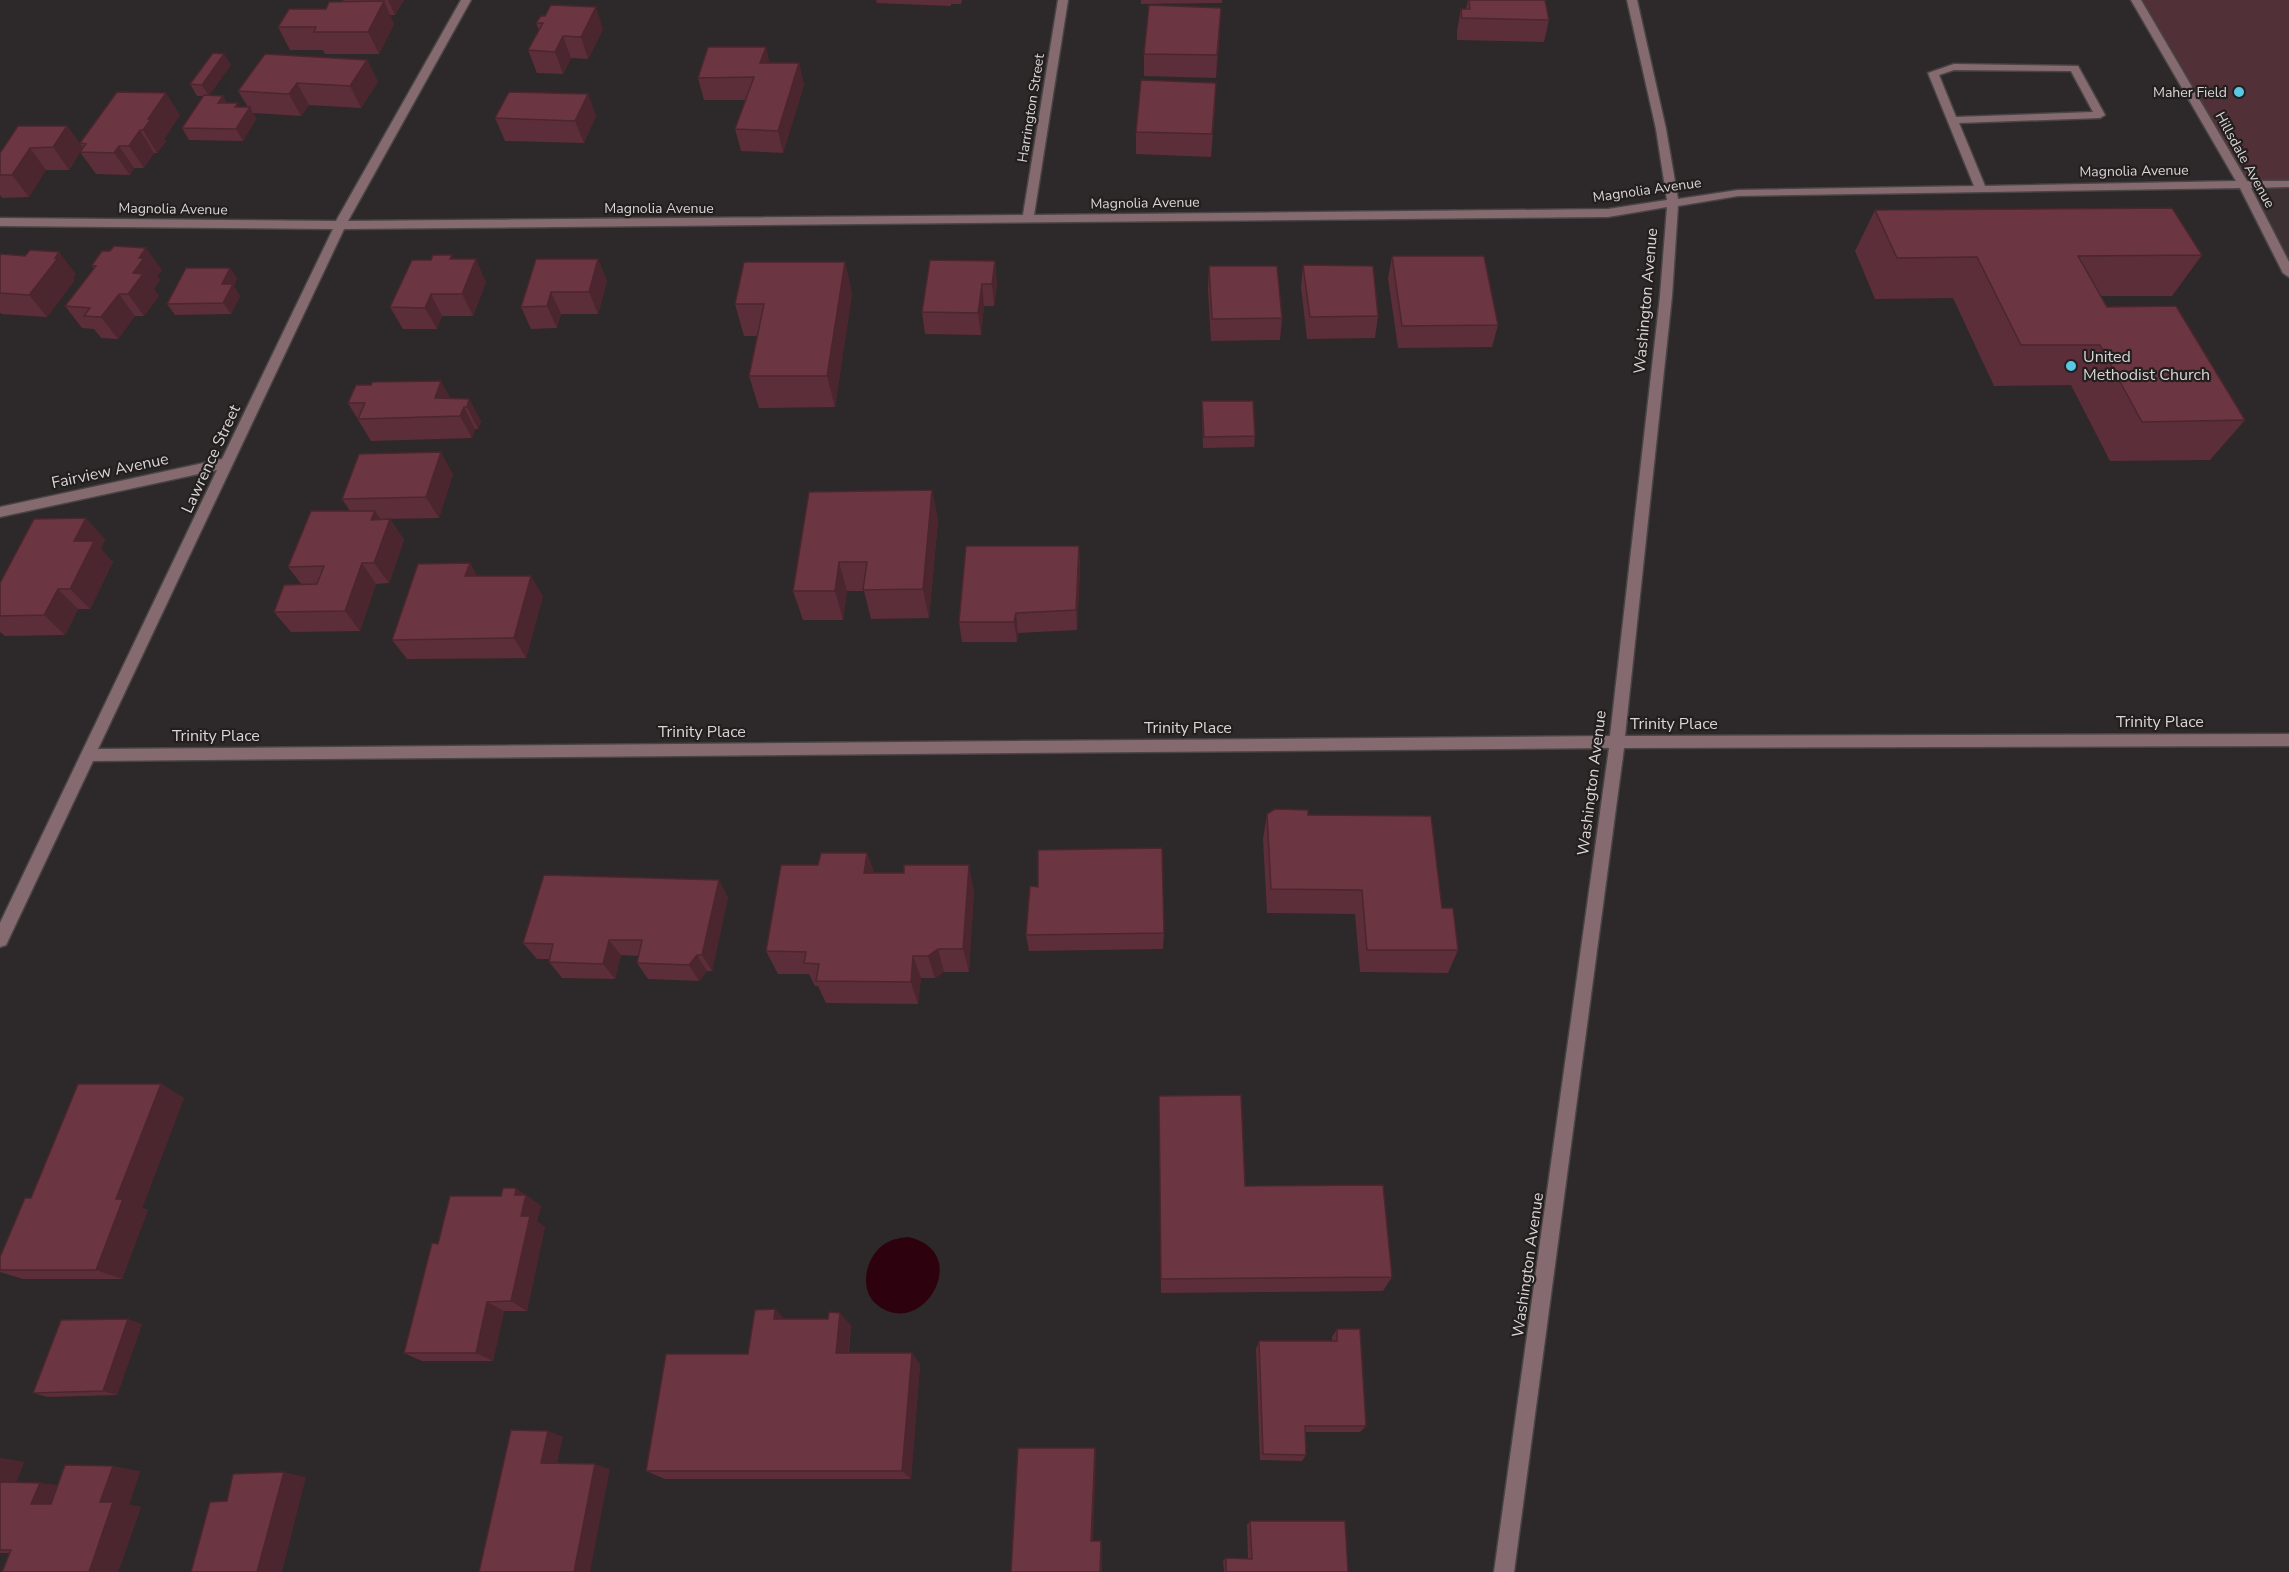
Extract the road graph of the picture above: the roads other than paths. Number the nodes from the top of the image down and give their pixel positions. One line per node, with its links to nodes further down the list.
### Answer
1 (466, 0): 12 (street, Lawrence Street)
2 (1063, 0): 10 (street, Harrington Street)
3 (1632, 0): 9 (street, Washington Avenue)
4 (2136, 0): 7 (street, Hillsdale Avenue)
5 (1953, 120): 5 (street); 8 (street)
6 (2289, 184): 7 (street, Magnolia Avenue)
7 (2244, 185): 8 (street, Magnolia Avenue); 13 (street, Hillsdale Avenue)
8 (1980, 188): 9 (street, Magnolia Avenue)
9 (1673, 202): 10 (street, Magnolia Avenue); 17 (street, Washington Avenue)
10 (1028, 220): 12 (street, Magnolia Avenue)
11 (0, 222): 12 (street, Magnolia Avenue)
12 (340, 225): 14 (street, Lawrence Street)
13 (2289, 273)
14 (227, 463): 15 (street, Fairview Avenue); 18 (street, Lawrence Street)
15 (0, 512)
16 (2289, 740): 17 (street, Trinity Place)
17 (1617, 742): 18 (street, Trinity Place); 20 (street, Washington Avenue)
18 (88, 755): 19 (street, Lawrence Street)
19 (0, 940)
20 (1504, 1572)

